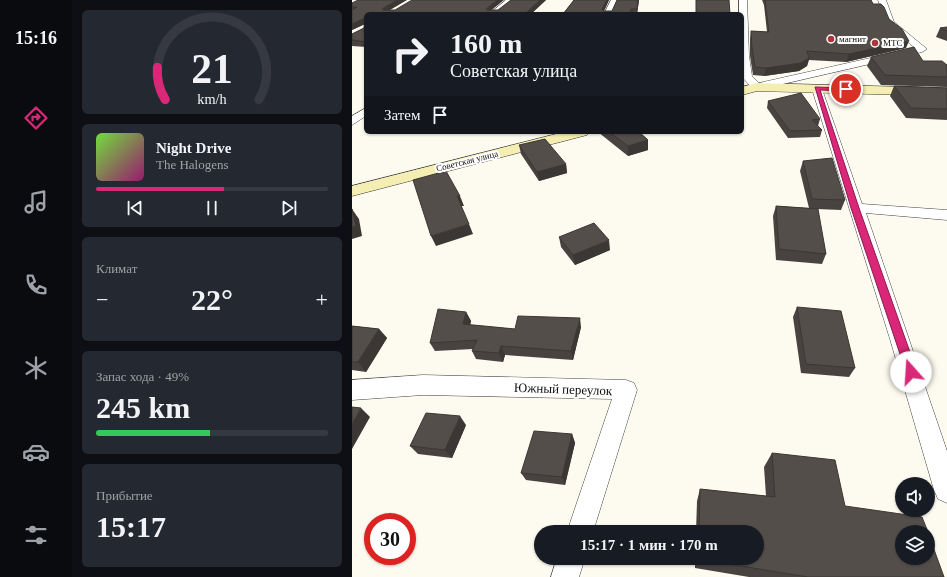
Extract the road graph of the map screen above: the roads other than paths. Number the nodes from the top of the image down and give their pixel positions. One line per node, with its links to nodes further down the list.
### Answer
1 (511, 0): 5 (street)
2 (615, 0): 6 (street)
3 (743, 0): 7 (street)
4 (882, 0): 9 (street)
5 (496, 12)
6 (609, 12)
7 (743, 12)
8 (744, 61): 9 (street)
9 (757, 87): 10 (street); 11 (street)
10 (817, 89): 12 (street); 17 (street)
11 (744, 90)
12 (947, 92)
13 (364, 112): 14 (street)
14 (352, 121)
15 (574, 134): 16 (street, Советская улица)
16 (352, 191)
17 (855, 208): 18 (street); 20 (street)
18 (947, 215)
19 (352, 390): 22 (street, Южный переулок)
20 (939, 438): 21 (street)
21 (947, 490)
22 (582, 525)
23 (569, 565): 24 (street)
24 (565, 577)

